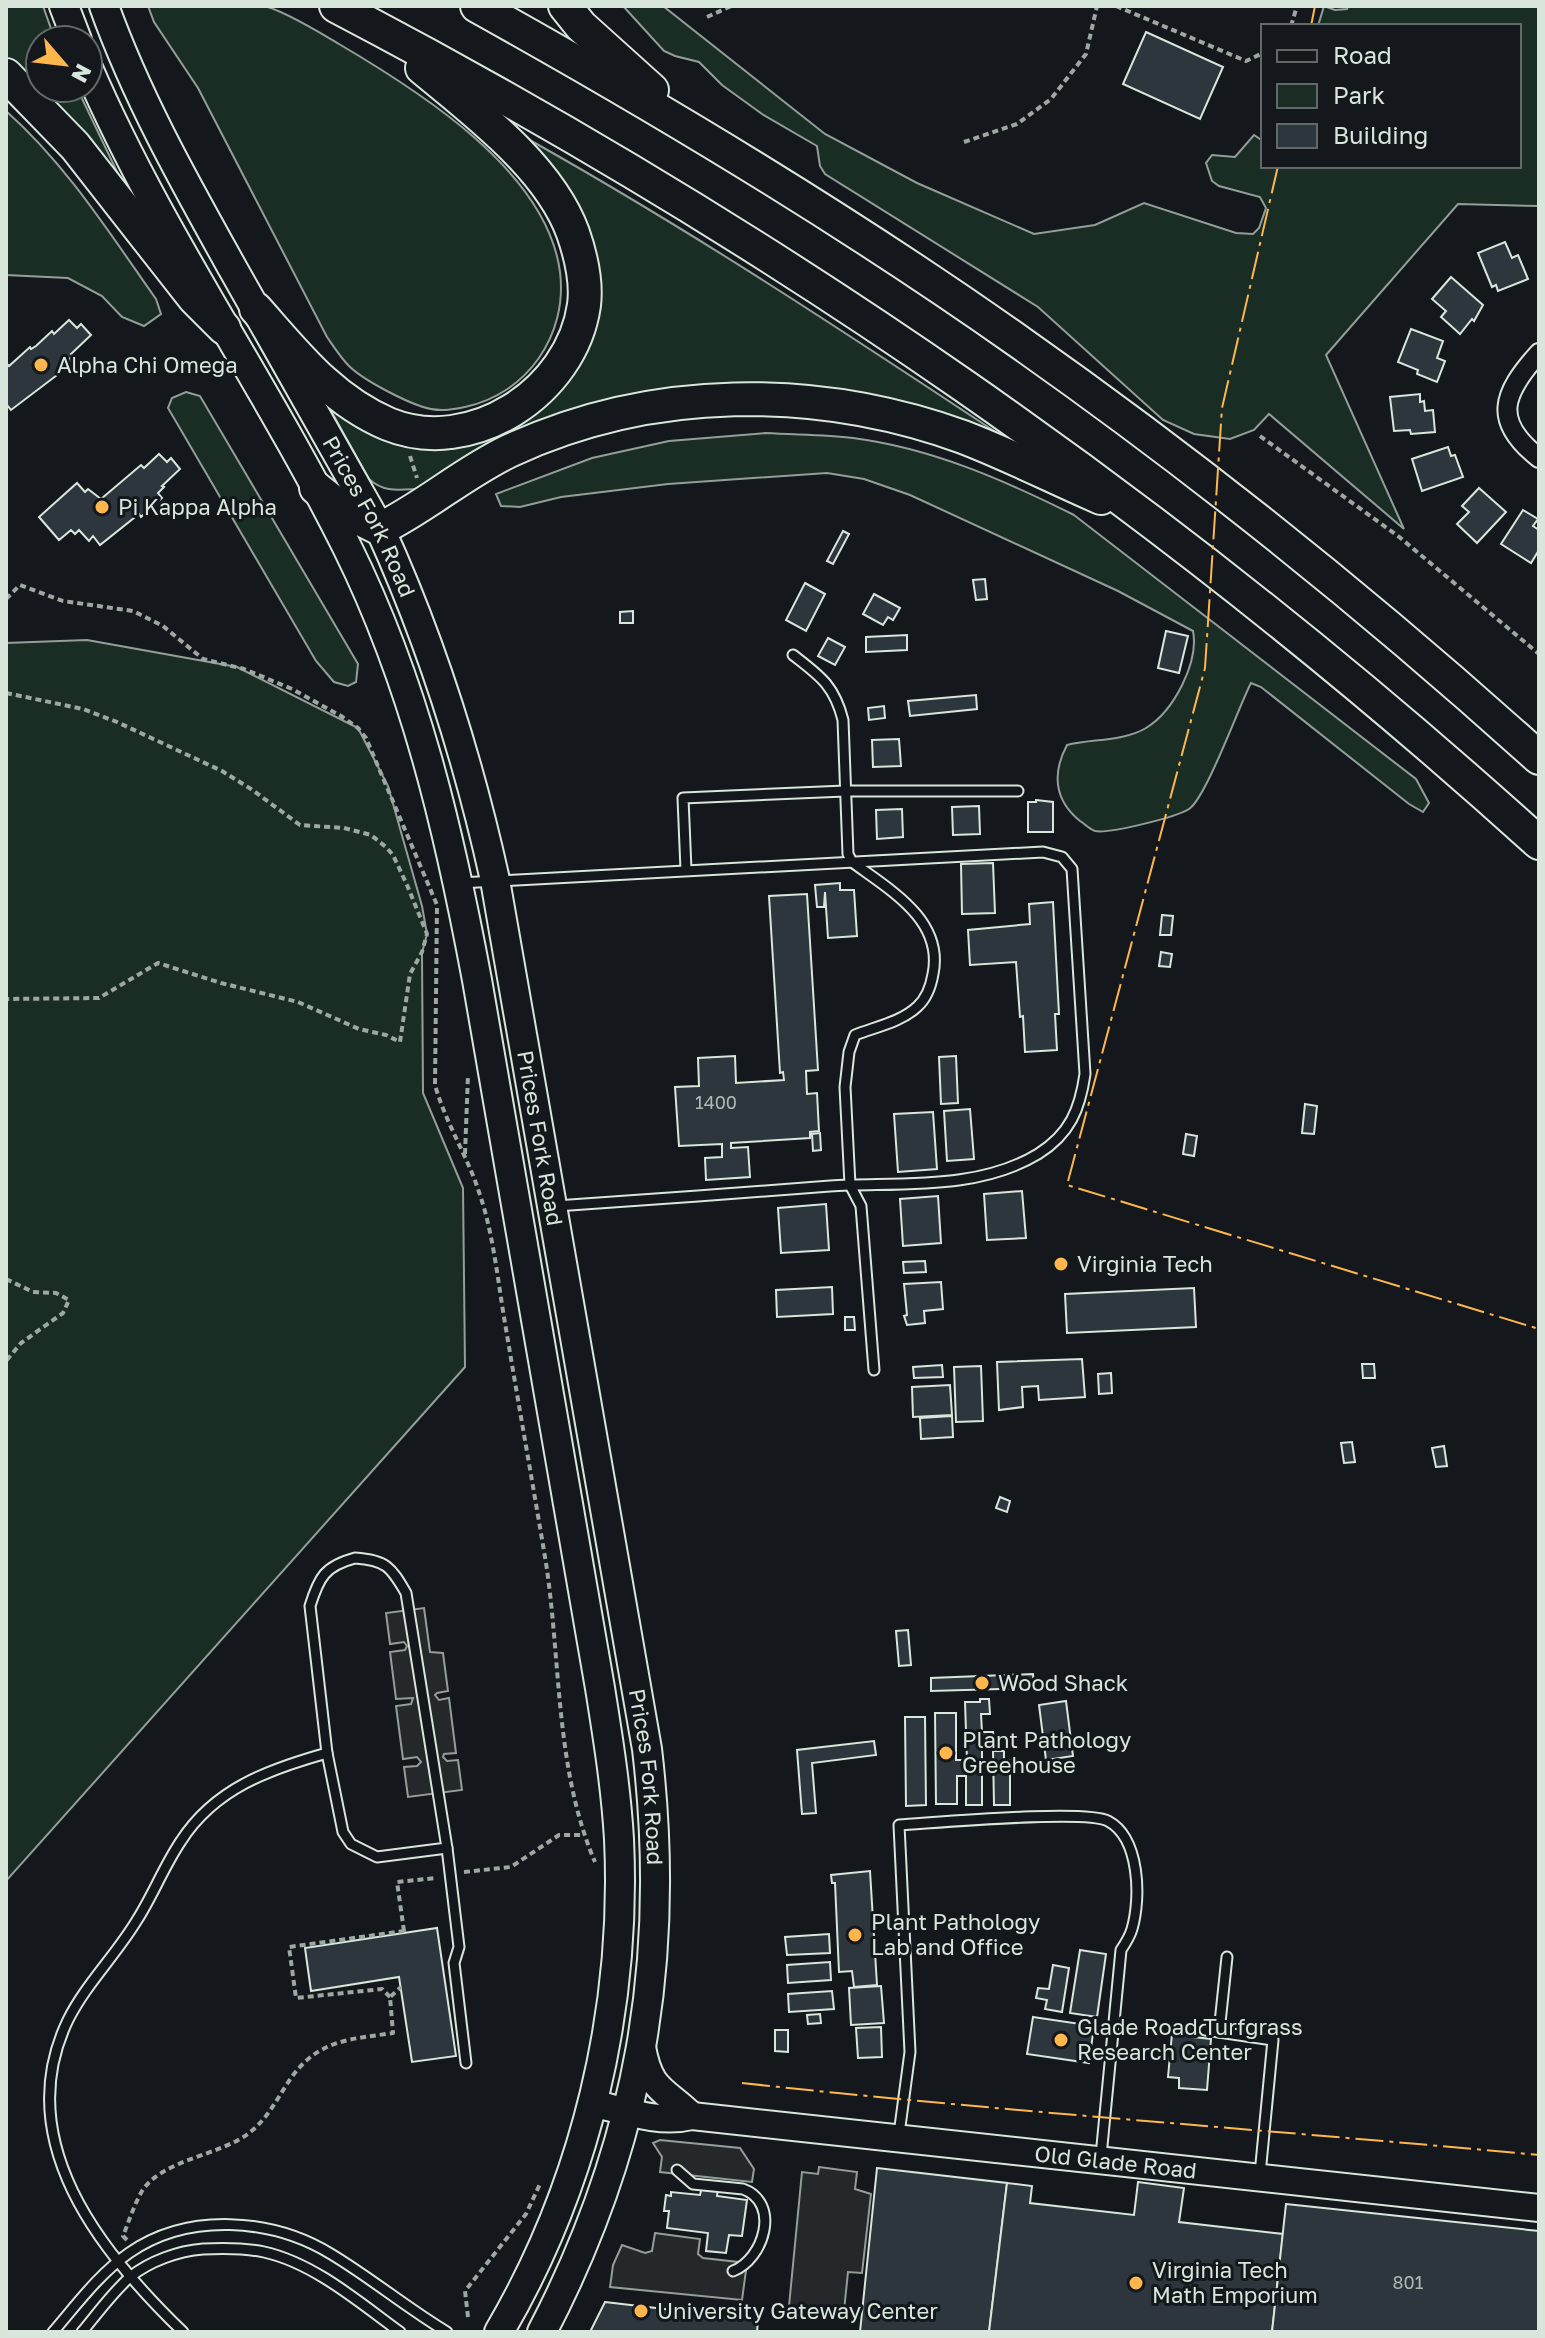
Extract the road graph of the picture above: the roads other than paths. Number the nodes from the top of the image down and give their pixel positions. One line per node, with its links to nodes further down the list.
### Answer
1 (104, 6): 9 (main road, Prices Fork Road)
2 (336, 6): 5 (highway)
3 (477, 6): 8 (highway)
4 (565, 6): 8 (highway)
5 (368, 23): 9 (highway); 14 (highway)
6 (6, 75): 10 (highway)
7 (104, 101): 10 (main road, Prices Fork Road)
8 (698, 133): 17 (highway)
9 (256, 309): 15 (main road, Prices Fork Road)
10 (224, 328): 13 (main road, Prices Fork Road)
11 (1539, 353): 12 (street)
12 (1539, 458)
13 (316, 488): 15 (highway); 24 (main road, Prices Fork Road)
14 (1152, 520): 15 (highway); 20 (highway)
15 (380, 529): 23 (main road, Prices Fork Road)
16 (793, 655): 18 (lane)
17 (1539, 758)
18 (845, 791): 19 (lane); 21 (lane); 22 (lane)
19 (1018, 791)
20 (1539, 843)
21 (852, 862): 22 (lane); 25 (lane); 25 (lane)
22 (686, 870): 23 (lane)
23 (495, 880): 24 (lane); 26 (main road, Prices Fork Road)
24 (459, 883): 35 (main road, Prices Fork Road)
25 (850, 1185): 26 (lane); 27 (lane)
26 (553, 1206): 33 (main road, Prices Fork Road)
27 (874, 1370)
28 (327, 1753): 29 (lane); 29 (lane); 43 (lane)
29 (447, 1848): 34 (lane)
30 (1227, 1957): 32 (lane)
31 (1205, 2030): 32 (lane)
32 (1219, 2032): 41 (lane)
33 (642, 2047): 36 (main road, Prices Fork Road); 37 (street)
34 (466, 2063)
35 (592, 2103): 36 (street, Old Glade Road); 51 (main road, Prices Fork Road)
36 (628, 2112): 37 (street, Old Glade Road); 52 (main road, Prices Fork Road)
37 (692, 2116): 38 (street, Old Glade Road)
38 (898, 2139): 39 (street, Old Glade Road); 39 (lane)
39 (1101, 2160): 41 (street, Old Glade Road)
40 (677, 2170): 44 (lane)
41 (1260, 2177): 42 (street, Old Glade Road)
42 (1539, 2208)
43 (119, 2261): 45 (lane); 46 (lane); 50 (lane)
44 (733, 2271)
45 (131, 2277): 47 (lane); 48 (lane); 49 (lane)
46 (53, 2332)
47 (82, 2332)
48 (183, 2332)
49 (400, 2332)
50 (447, 2332)
51 (499, 2332)
52 (542, 2332)

